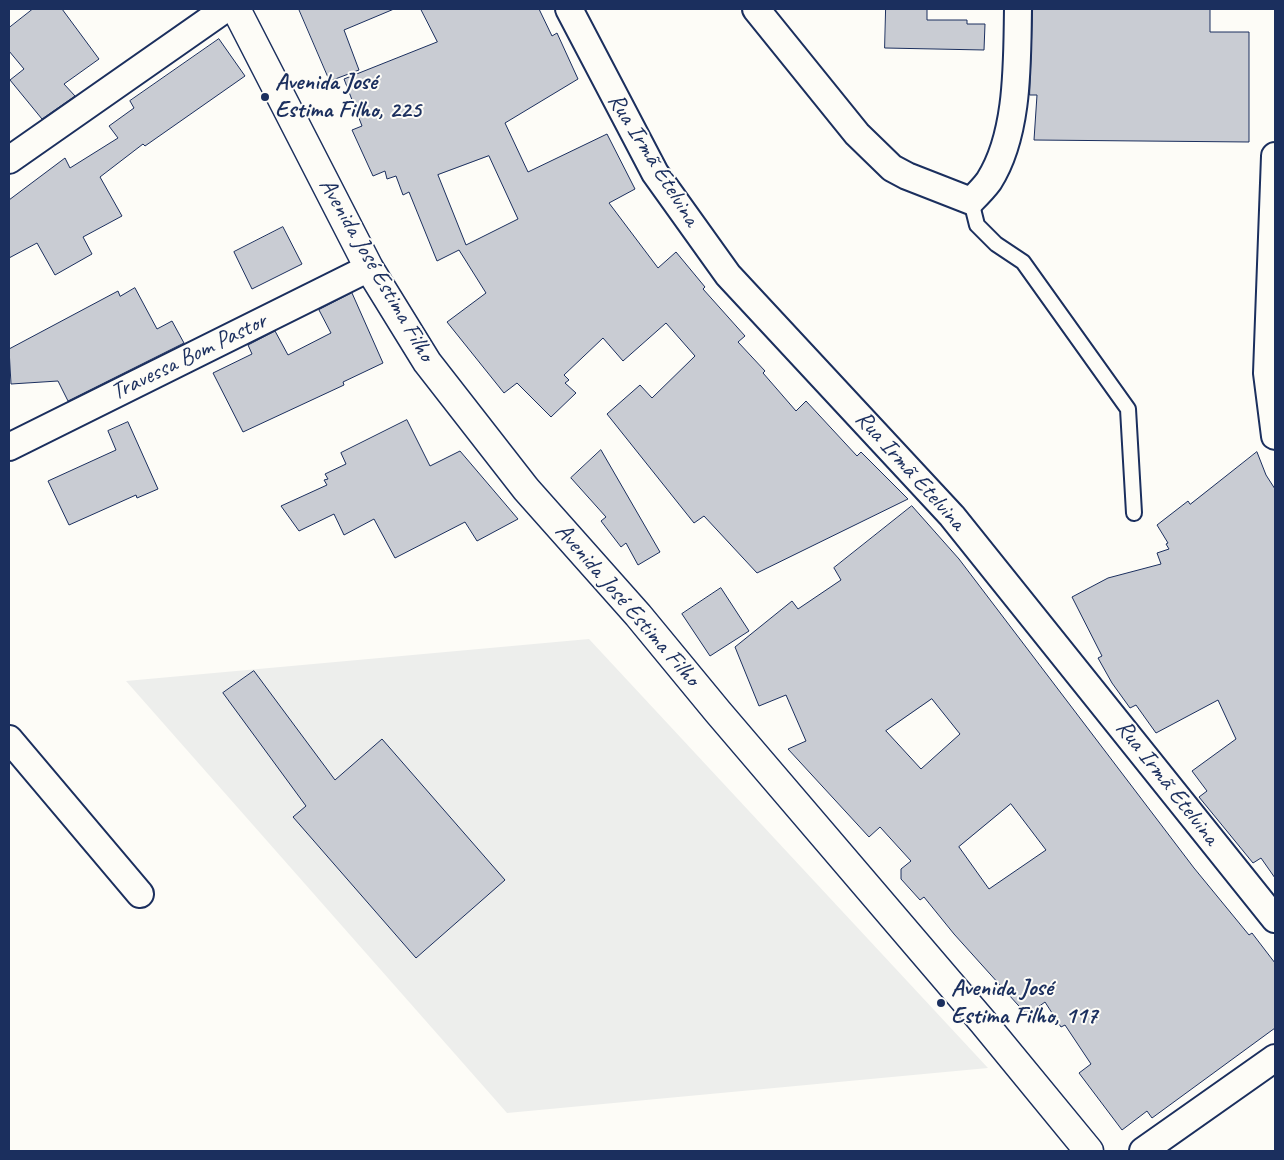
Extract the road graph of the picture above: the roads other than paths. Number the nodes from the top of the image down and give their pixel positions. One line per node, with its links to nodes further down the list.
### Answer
1 (225, 9): 7 (street)
2 (236, 9): 9 (street, Avenida José Estima Filho)
3 (569, 9): 15 (street, Rua Irmã Etelvina)
4 (756, 9): 8 (street)
5 (1018, 9): 8 (street)
6 (1275, 156): 10 (street)
7 (9, 160)
8 (971, 201): 12 (lane)
9 (369, 268): 11 (street, Travessa Bom Pastor); 17 (street, Avenida José Estima Filho)
10 (1275, 436)
11 (9, 447)
12 (1134, 513)
13 (9, 739): 14 (street)
14 (140, 894)
15 (1275, 919)
16 (1275, 1058): 18 (street)
17 (1089, 1151)
18 (1143, 1151)

